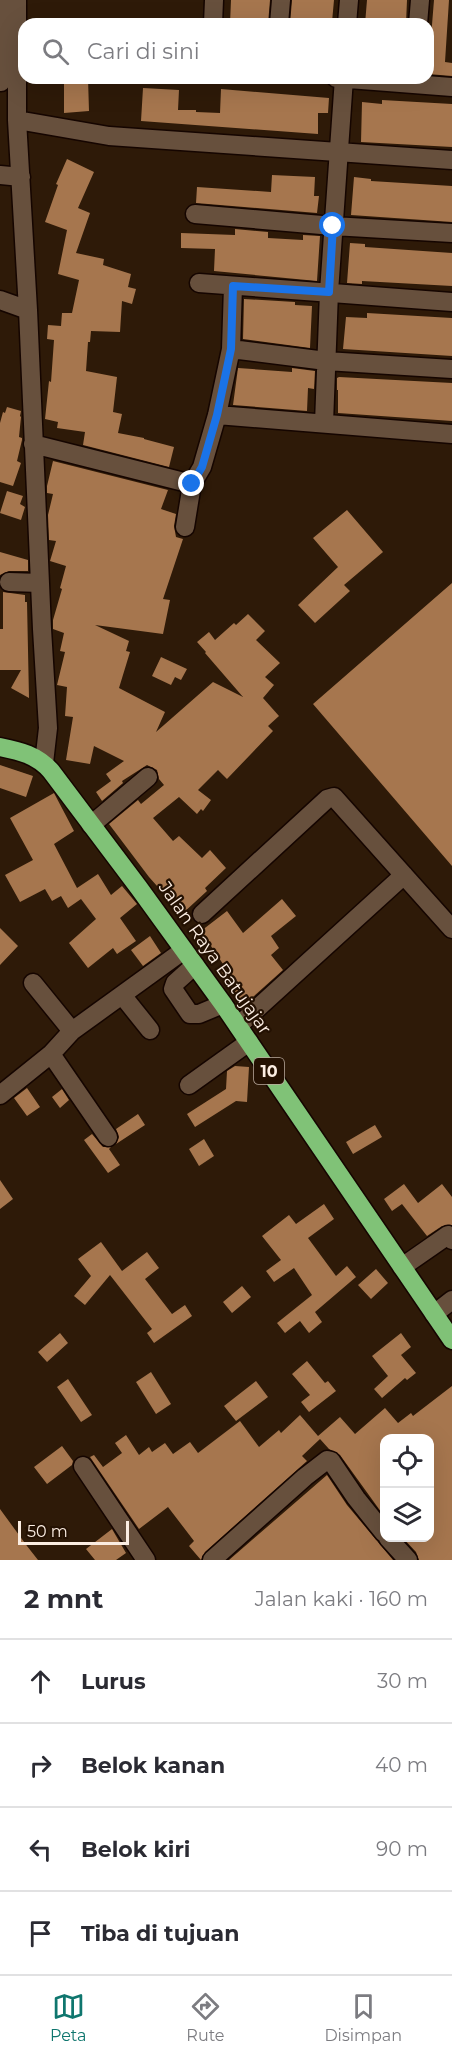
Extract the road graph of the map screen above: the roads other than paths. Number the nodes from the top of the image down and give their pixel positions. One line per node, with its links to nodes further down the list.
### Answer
1 (17, 0): 11 (street)
2 (214, 0): 7 (street)
3 (281, 0): 8 (street)
4 (349, 0): 9 (street)
5 (420, 0): 10 (street)
6 (1, 9): 11 (street)
7 (213, 18)
8 (280, 18)
9 (348, 18)
10 (418, 18)
11 (6, 82): 15 (street)
12 (344, 84): 16 (street)
13 (433, 84): 14 (street)
14 (452, 87)
15 (17, 120): 16 (street); 19 (street)
16 (340, 153): 17 (street); 21 (street)
17 (452, 160)
18 (0, 175): 19 (street)
19 (21, 177): 28 (street)
20 (195, 214): 21 (street)
21 (333, 226): 22 (street); 25 (street)
22 (452, 233)
23 (200, 283): 24 (street)
24 (233, 286): 25 (street); 29 (street)
25 (329, 292): 27 (street); 30 (street)
26 (0, 300): 28 (street)
27 (452, 302)
28 (28, 310): 35 (street)
29 (231, 349): 30 (street); 32 (street)
30 (326, 361): 31 (street); 33 (street)
31 (452, 369)
32 (217, 415): 33 (street); 36 (street)
33 (324, 423): 34 (street)
34 (452, 434)
35 (33, 444): 36 (street); 39 (street)
36 (192, 484): 37 (street)
37 (185, 527)
38 (9, 582): 39 (street)
39 (40, 583): 41 (street)
40 (0, 747): 41 (highway, Jalan Raya Batujajar / 10)
41 (47, 767): 43 (highway, Jalan Raya Batujajar / 10)
42 (148, 777): 43 (street)
43 (91, 825): 47 (highway, Jalan Raya Batujajar / 10)
44 (404, 875): 45 (street); 46 (street); 52 (street)
45 (202, 914)
46 (452, 929)
47 (184, 950): 48 (highway, Jalan Raya Batujajar / 10); 50 (street)
48 (195, 966): 51 (highway, Jalan Raya Batujajar / 10); 51 (street)
49 (33, 983): 54 (street)
50 (122, 995): 53 (street); 54 (street)
51 (223, 1004): 52 (highway, Jalan Raya Batujajar / 10)
52 (238, 1026): 55 (highway, Jalan Raya Batujajar / 10)
53 (150, 1030)
54 (72, 1031): 56 (street)
55 (249, 1042): 57 (street); 61 (highway, Jalan Raya Batujajar / 10)
56 (51, 1054): 58 (street); 59 (street)
57 (189, 1085)
58 (0, 1095)
59 (108, 1137)
60 (452, 1240): 61 (street)
61 (402, 1267): 63 (highway, Jalan Raya Batujajar / 10)
62 (452, 1300): 63 (street)
63 (445, 1325)
64 (82, 1466): 67 (street)
65 (380, 1528): 68 (street)
66 (392, 1542): 69 (street)
67 (141, 1558)
68 (212, 1560)
69 (408, 1560)

